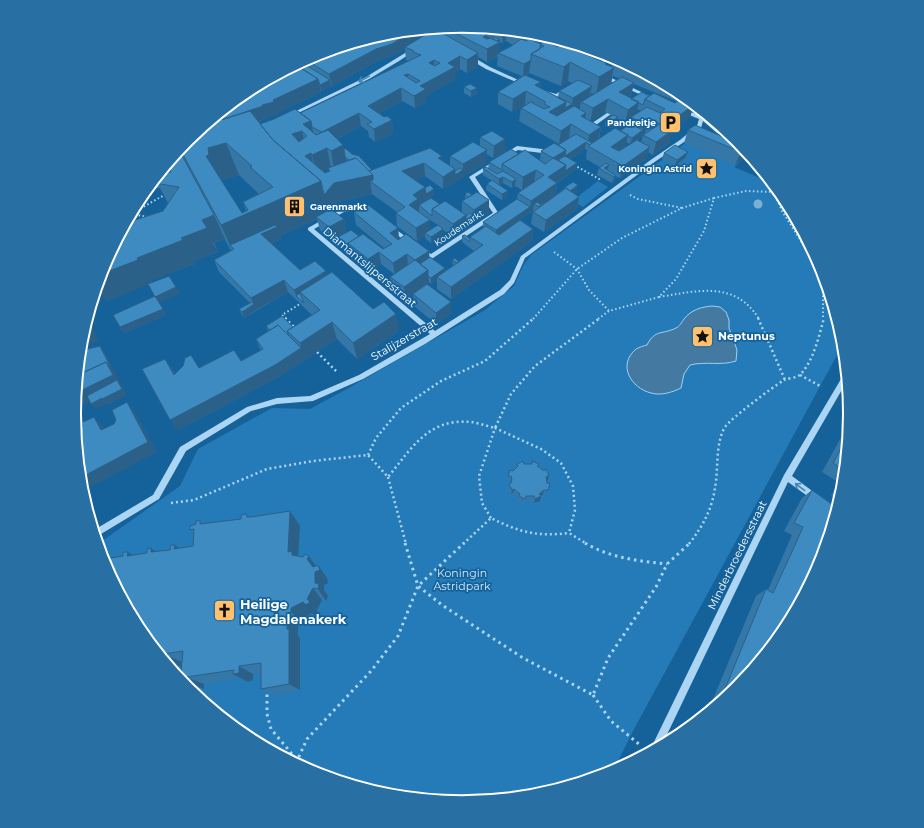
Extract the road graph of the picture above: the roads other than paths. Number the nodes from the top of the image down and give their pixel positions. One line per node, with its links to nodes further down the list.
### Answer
1 (416, 48): 13 (street, one-way to 13)
2 (463, 54): 5 (street)
3 (604, 61): 7 (street)
4 (574, 84): 6 (street)
5 (530, 86)
6 (537, 88)
7 (642, 93): 8 (street); 9 (street)
8 (636, 96)
9 (655, 99)
10 (682, 110): 12 (street)
11 (609, 114): 15 (street)
12 (697, 114)
13 (287, 116)
14 (702, 119): 19 (street, Stalijzerstraat)
15 (580, 133)
16 (556, 148): 18 (street, Koudemarkt)
17 (376, 216): 19 (street, Diamantslijpersstraat)
18 (388, 226)
19 (435, 335): 23 (street, Stalijzerstraat)
20 (842, 384): 21 (street, Minderbroedersstraat)
21 (787, 477): 22 (street, one-way to 21); 24 (street, Minderbroedersstraat)
22 (823, 504)
23 (99, 530)
24 (660, 740)

